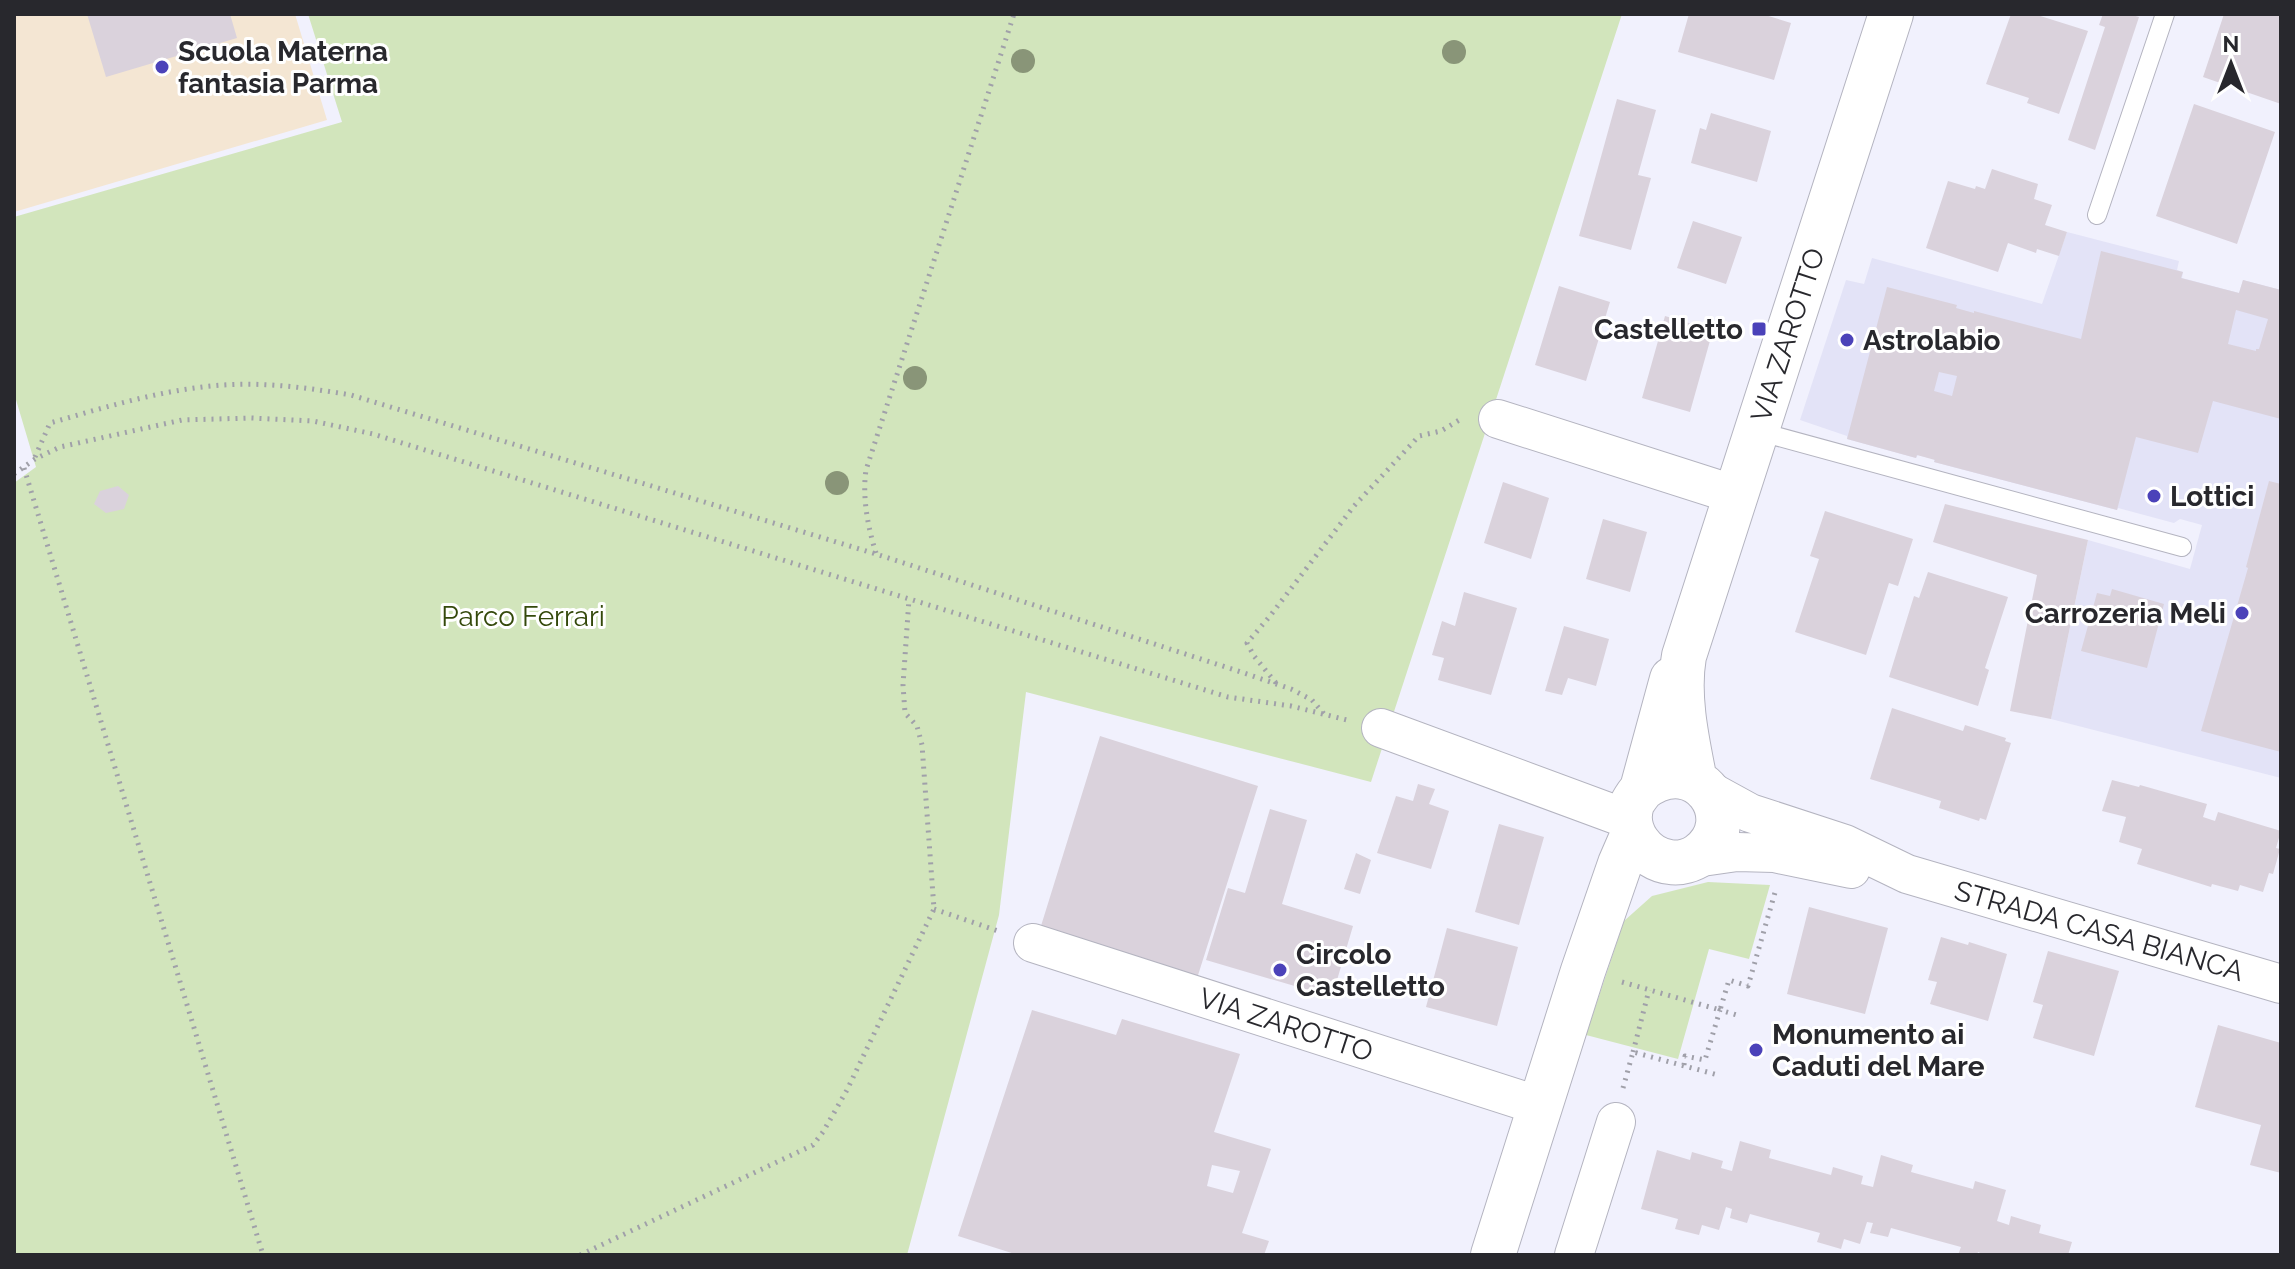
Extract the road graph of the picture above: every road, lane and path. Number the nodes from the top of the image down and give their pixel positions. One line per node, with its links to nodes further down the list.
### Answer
1 (1014, 14): 12 (path)
2 (1891, 14): 6 (street, VIA ZAROTTO)
3 (2165, 14): 4 (lane)
4 (2097, 215)
5 (1498, 419): 10 (street); 15 (path)
6 (1757, 431): 10 (street, VIA ZAROTTO); 11 (lane)
7 (35, 459): 8 (path); 12 (path); 13 (path)
8 (24, 468): 9 (path); 34 (path)
9 (14, 474)
10 (1736, 495): 14 (street, VIA ZAROTTO)
11 (2182, 547)
12 (876, 554): 15 (path)
13 (909, 599): 16 (path); 22 (path)
14 (1684, 656): 18 (street, VIA ZAROTTO); 19 (street, VIA ZAROTTO)
15 (1279, 686): 16 (path)
16 (1324, 714): 17 (path)
17 (1381, 728): 19 (street)
18 (1702, 786): 19 (street); 19 (street, VIA ZAROTTO); 20 (street, STRADA CASA BIANCA)
19 (1652, 832): 20 (street, STRADA CASA BIANCA); 24 (street, VIA ZAROTTO)
20 (1917, 878): 25 (street, STRADA CASA BIANCA)
21 (1777, 886): 27 (path)
22 (934, 909): 23 (path); 35 (path)
23 (1033, 943): 32 (street, VIA ZAROTTO)
24 (1583, 971): 26 (path); 32 (street, VIA ZAROTTO)
25 (2281, 984)
26 (1649, 990): 27 (path); 29 (path)
27 (1720, 1010): 28 (path); 30 (path)
28 (1740, 1016)
29 (1633, 1052): 30 (path); 33 (path)
30 (1684, 1065): 31 (path)
31 (1718, 1075)
32 (1540, 1106): 36 (street, VIA ZAROTTO)
33 (1619, 1106): 37 (street)
34 (263, 1255)
35 (580, 1255)
36 (1493, 1255)
37 (1574, 1255)

